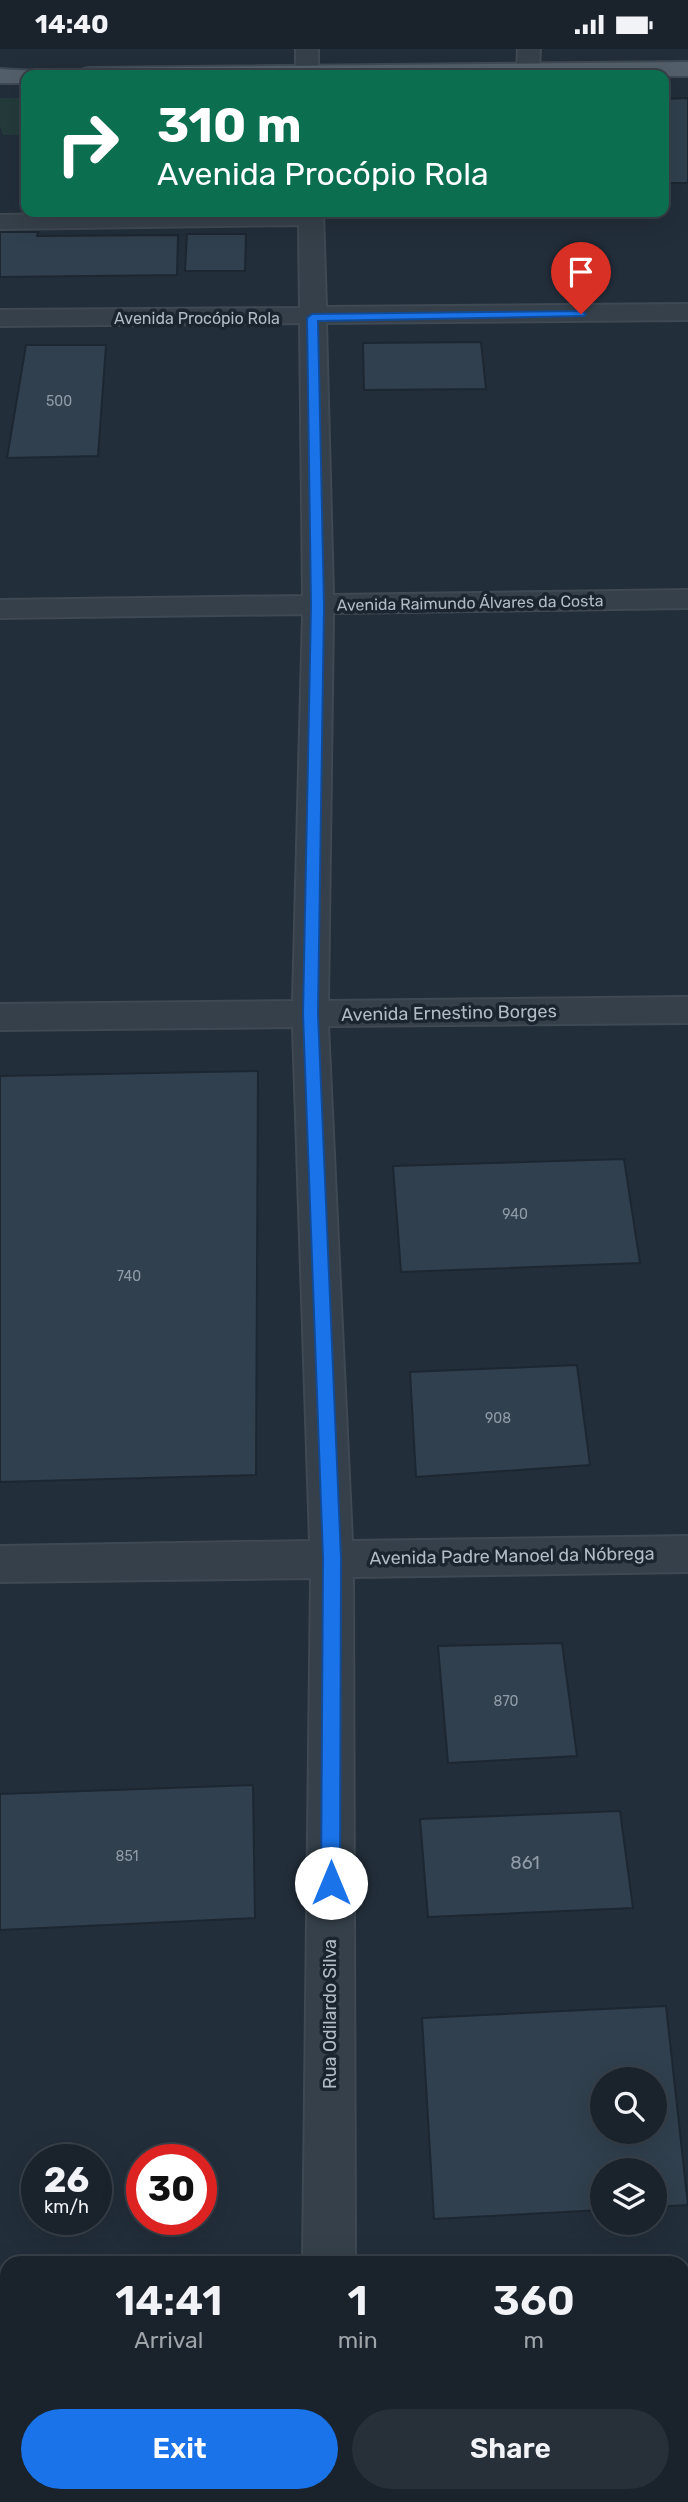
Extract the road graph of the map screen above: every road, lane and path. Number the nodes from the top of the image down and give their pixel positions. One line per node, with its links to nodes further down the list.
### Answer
1 (307, 49): 4 (street)
2 (529, 60): 3 (main road); 5 (main road)
3 (688, 69)
4 (307, 70)
5 (381, 70)
6 (0, 76): 7 (main road)
7 (21, 76)
8 (194, 217): 10 (street)
9 (311, 217): 12 (street, Rua Odilardo Silva)
10 (0, 222)
11 (688, 312): 12 (street, Avenida Procópio Rola)
12 (312, 318): 13 (street, Avenida Procópio Rola); 15 (street, Rua Odilardo Silva)
13 (0, 319)
14 (688, 599): 15 (street, Avenida Raimundo Álvares da Costa)
15 (318, 606): 16 (street, Avenida Raimundo Álvares da Costa); 18 (street, Rua Odilardo Silva)
16 (0, 609)
17 (688, 1010): 18 (street, Avenida Ernestino Borges)
18 (310, 1014): 19 (street, Avenida Ernestino Borges); 21 (street, Rua Odilardo Silva)
19 (0, 1017)
20 (688, 1554): 21 (street, Avenida Padre Manoel da Nóbrega)
21 (332, 1558): 22 (street, Avenida Padre Manoel da Nóbrega); 23 (street, Rua Odilardo Silva)
22 (0, 1565)
23 (329, 2256)

